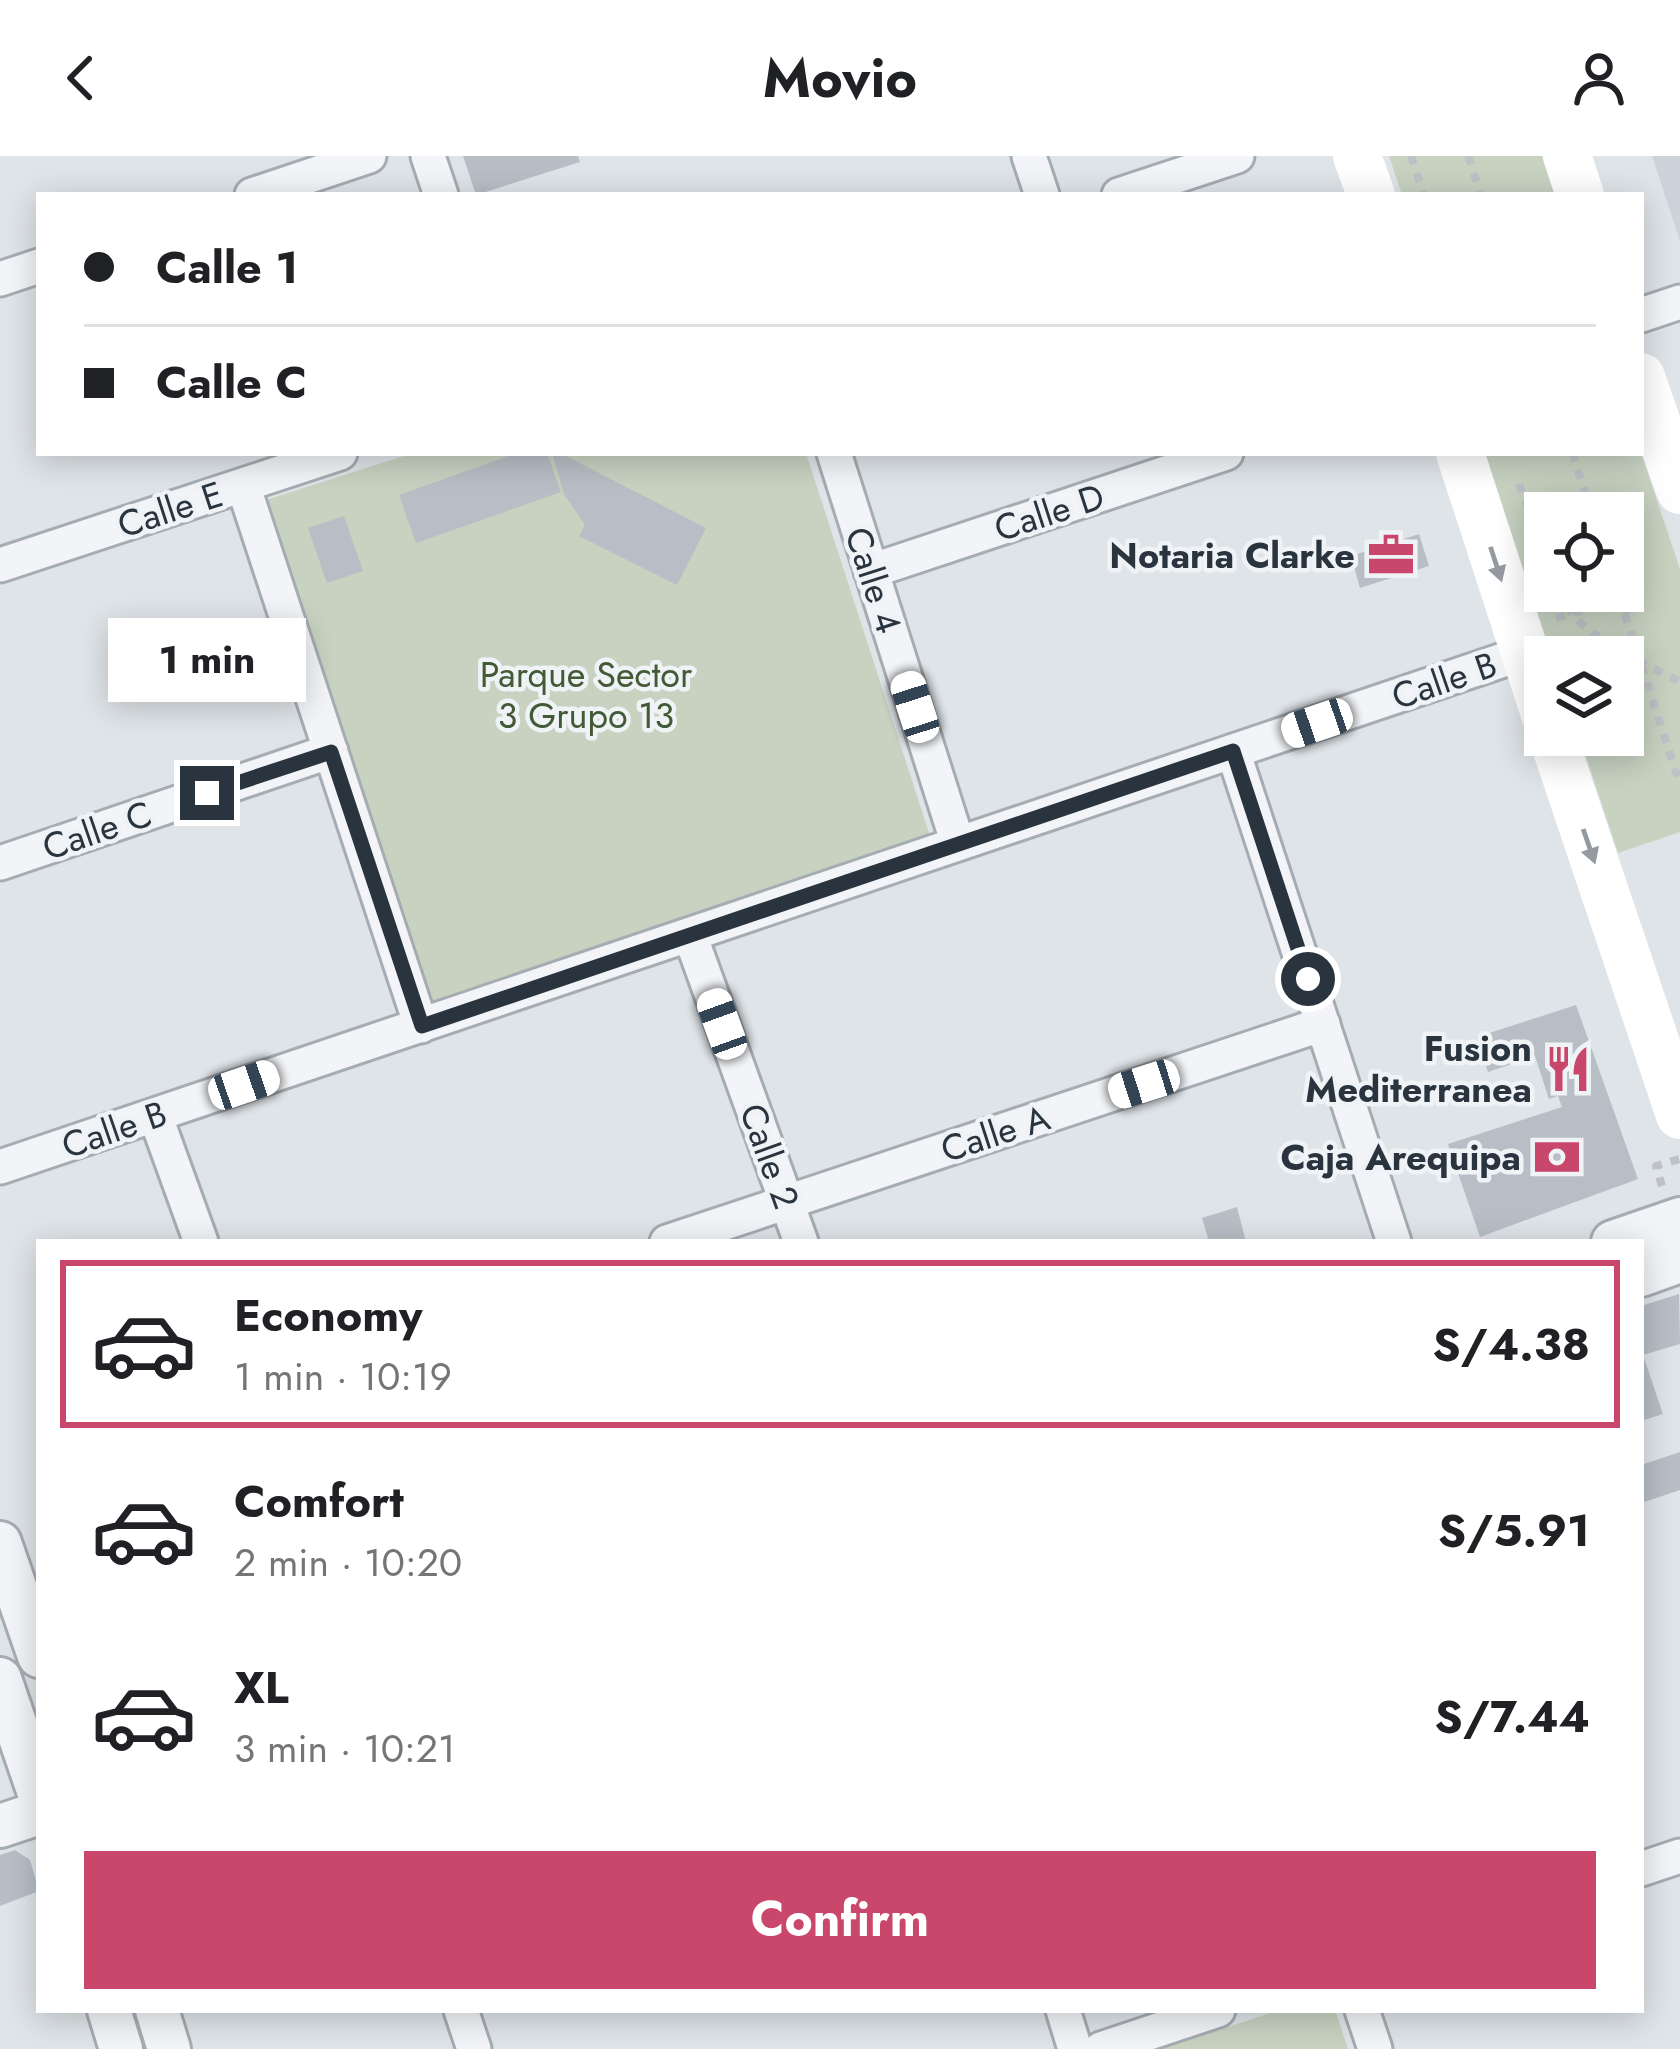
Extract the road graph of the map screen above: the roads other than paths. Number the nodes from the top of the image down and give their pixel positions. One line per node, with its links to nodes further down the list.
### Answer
1 (369, 156): 7 (street)
2 (428, 156): 8 (street)
3 (1030, 156): 9 (street)
4 (1237, 156): 10 (street)
5 (1358, 156): 11 (main road)
6 (1567, 156): 12 (main road)
7 (261, 192)
8 (440, 192)
9 (1041, 192)
10 (1128, 192)
11 (1370, 192)
12 (1579, 192)
13 (36, 267): 14 (street)
14 (0, 279)
15 (1680, 302): 16 (street)
16 (1644, 314)
17 (1644, 386): 23 (main road)
18 (331, 456): 22 (street, Calle E)
19 (835, 456): 25 (street, Calle 4)
20 (1217, 456): 25 (street, Calle D)
21 (1461, 456): 26 (main road, one-way to 26)
22 (242, 485): 24 (street, Calle E); 28 (street)
23 (1680, 490)
24 (0, 566)
25 (872, 571): 30 (street, Calle 4)
26 (1524, 652): 27 (street, Calle B)
27 (1233, 751): 30 (street, Calle B); 33 (street)
28 (331, 752): 31 (street, Calle C); 34 (street)
29 (1559, 756): 36 (main road, one-way to 36)
30 (958, 844): 32 (street, Calle B)
31 (0, 863)
32 (690, 934): 34 (street, Calle B); 38 (street, Calle 2)
33 (1323, 1024): 38 (street, Calle A); 43 (street)
34 (422, 1026): 35 (street, Calle B)
35 (155, 1115): 37 (street, Calle B); 40 (street)
36 (1680, 1115)
37 (0, 1168)
38 (787, 1202): 41 (street, Calle A); 42 (street, Calle 2)
39 (1680, 1219): 44 (street)
40 (199, 1239)
41 (676, 1239)
42 (800, 1239)
43 (1393, 1239)
44 (1622, 1239)
45 (1680, 1262): 46 (street)
46 (1644, 1273)
47 (0, 1543): 48 (street)
48 (36, 1647)
49 (0, 1679): 50 (street)
50 (27, 1778)
51 (36, 1815): 52 (street)
52 (0, 1826)
53 (1680, 1856): 54 (street)
54 (1644, 1868)
55 (110, 2013): 61 (street)
56 (158, 2013): 62 (street)
57 (462, 2013): 63 (street)
58 (1064, 2013): 64 (street)
59 (1209, 2013): 65 (street)
60 (1364, 2013): 66 (street)
61 (121, 2049)
62 (169, 2049)
63 (474, 2049)
64 (1075, 2049)
65 (1100, 2049)
66 (1375, 2049)

